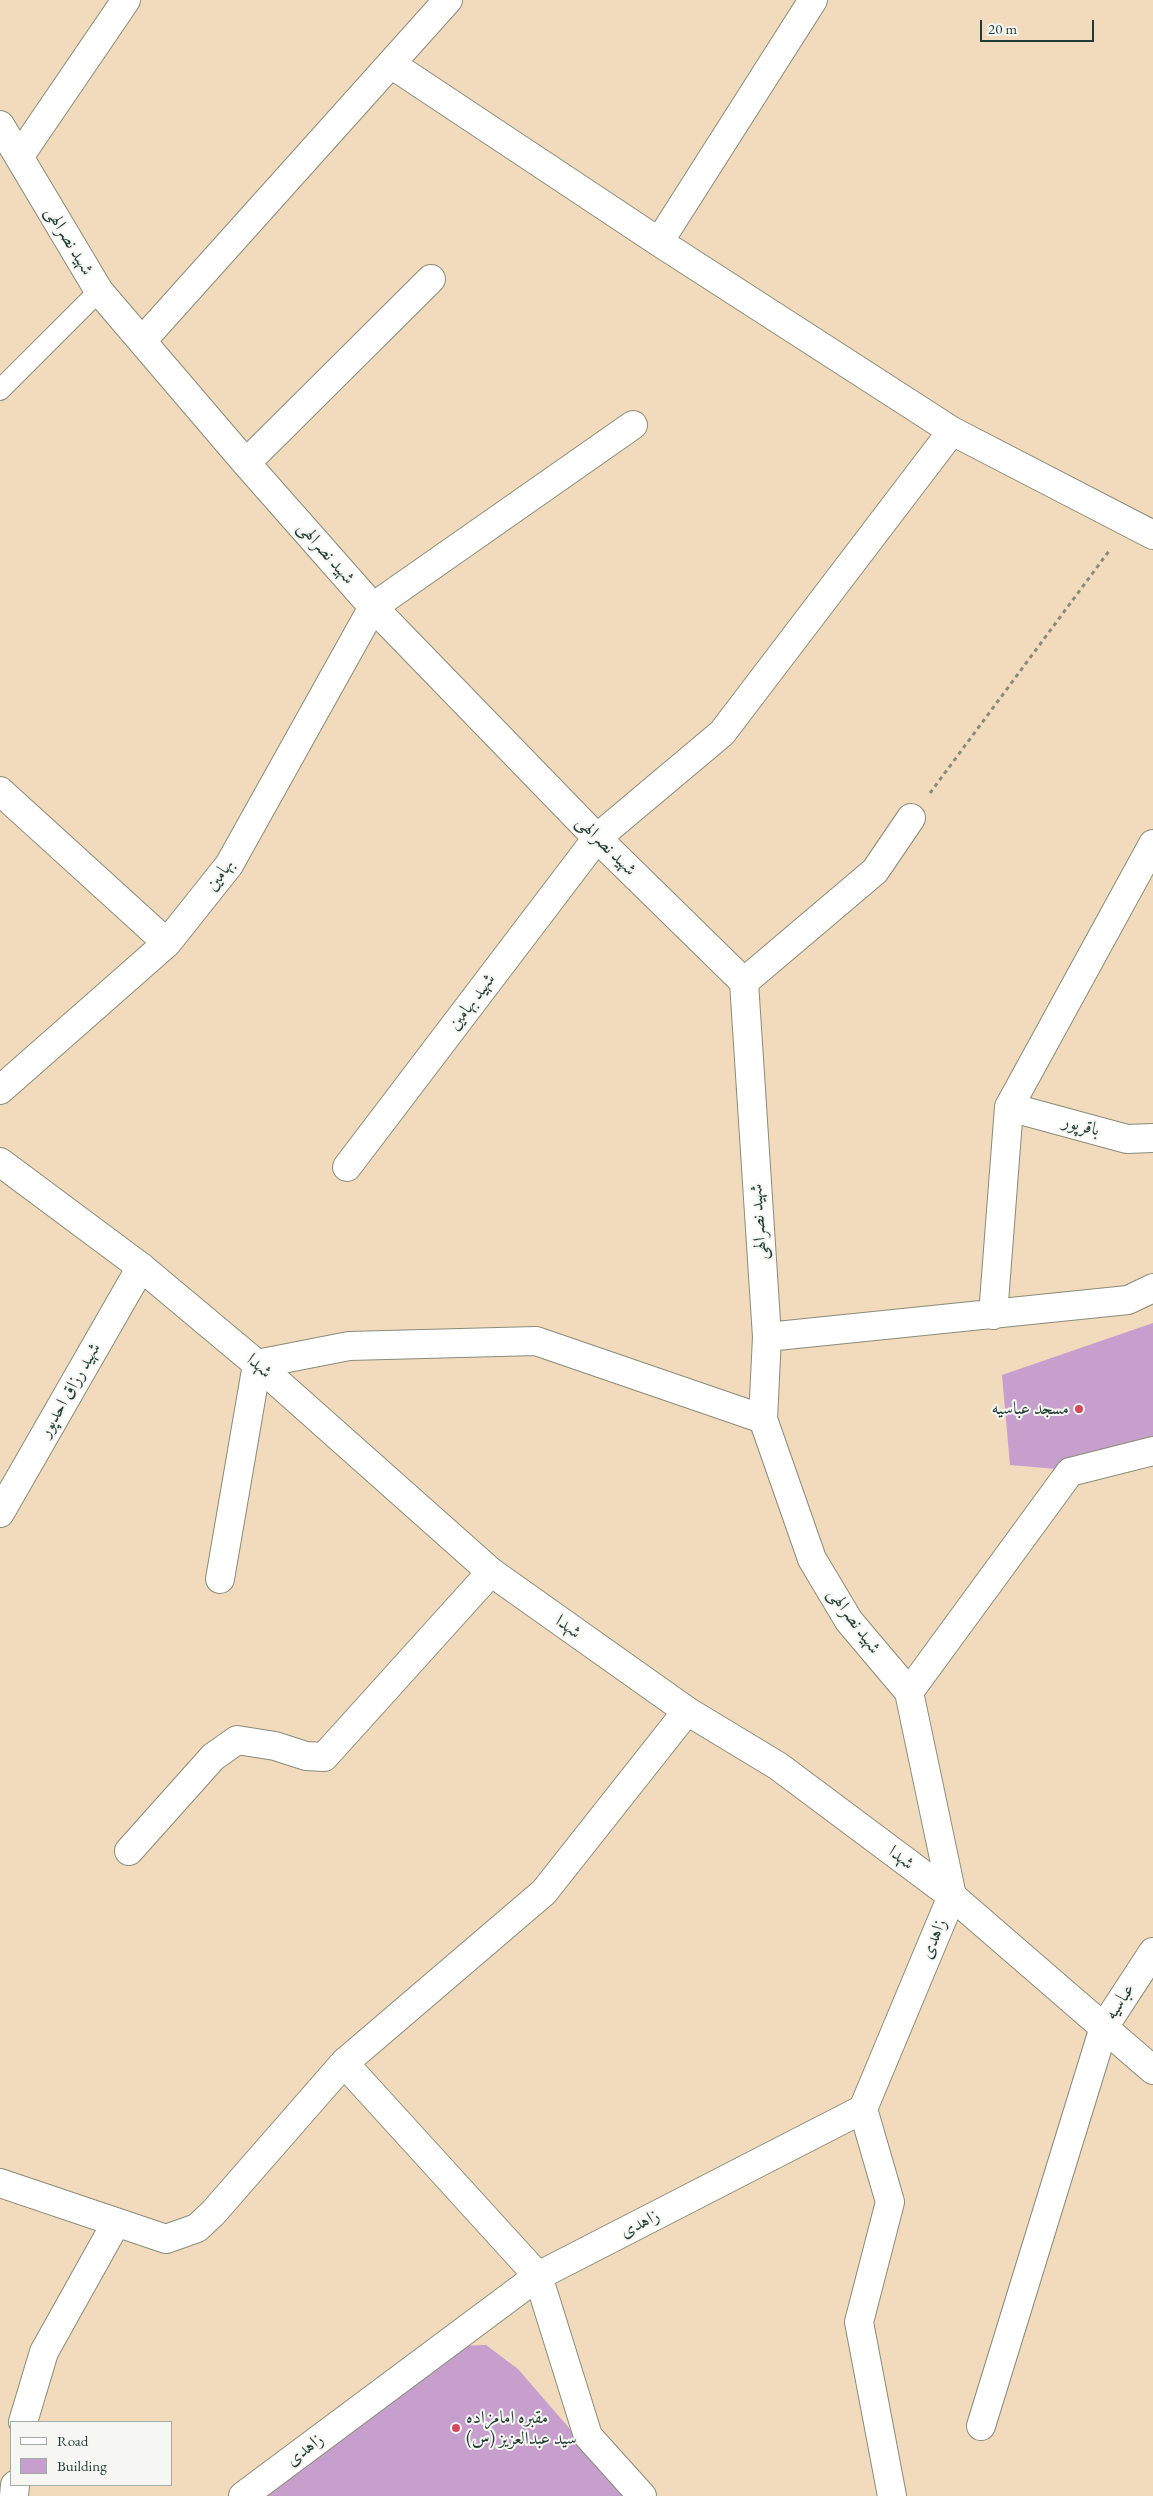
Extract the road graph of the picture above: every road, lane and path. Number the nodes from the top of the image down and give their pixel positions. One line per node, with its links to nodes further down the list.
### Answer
1 (126, 0): 6 (street)
2 (448, 0): 4 (street)
3 (813, 0): 7 (street)
4 (391, 64): 7 (street); 10 (street)
5 (0, 125): 6 (street, شهید نصرالهی)
6 (19, 157): 9 (street, شهید نصرالهی)
7 (659, 242): 13 (street)
8 (431, 279): 14 (street)
9 (98, 291): 10 (street, شهید نصرالهی); 11 (lane)
10 (142, 341): 14 (street, شهید نصرالهی)
11 (0, 390)
12 (633, 425): 16 (street)
13 (952, 431): 15 (street); 19 (street, شهید بهامین)
14 (246, 463): 16 (street, شهید نصرالهی)
15 (1142, 529): 18 (path)
16 (373, 607): 19 (street, شهید نصرالهی); 21 (street, بهامین)
17 (0, 791): 21 (street)
18 (912, 818): 22 (street)
19 (597, 838): 22 (street, شهید نصرالهی); 27 (street, شهید بهامین)
20 (1153, 844): 24 (street)
21 (167, 943): 23 (street, بهامین)
22 (744, 982): 31 (street, شهید نصرالهی)
23 (0, 1090)
24 (1009, 1107): 25 (street, باقرپور); 30 (street)
25 (1153, 1138)
26 (0, 1162): 28 (street, شهدا)
27 (347, 1167)
28 (141, 1266): 32 (street, شهدا); 35 (street, شهید رزاق احدپور)
29 (1153, 1288): 30 (street)
30 (993, 1315): 31 (street)
31 (767, 1337): 33 (street, شهید نصرالهی)
32 (257, 1364): 33 (street); 36 (street, شهدا); 37 (street)
33 (763, 1419): 38 (street, شهید نصرالهی)
34 (1148, 1457): 38 (street)
35 (0, 1513)
36 (491, 1572): 39 (street, شهدا); 40 (street)
37 (220, 1579)
38 (909, 1692): 41 (street)
39 (687, 1711): 41 (street, شهدا); 44 (street)
40 (129, 1851)
41 (952, 1896): 43 (street, شهدا); 46 (street, زاهدی)
42 (1153, 1952): 43 (street, عباسیه)
43 (1104, 2026): 45 (street, شهدا); 51 (street, عباسیه)
44 (344, 2063): 48 (street); 49 (street)
45 (1153, 2070)
46 (863, 2109): 49 (street, زاهدی); 54 (street)
47 (0, 2183): 48 (street)
48 (116, 2223): 50 (street)
49 (538, 2276): 52 (street, زاهدی); 53 (street)
50 (23, 2421)
51 (981, 2426)
52 (243, 2496)
53 (642, 2496)
54 (892, 2496)

